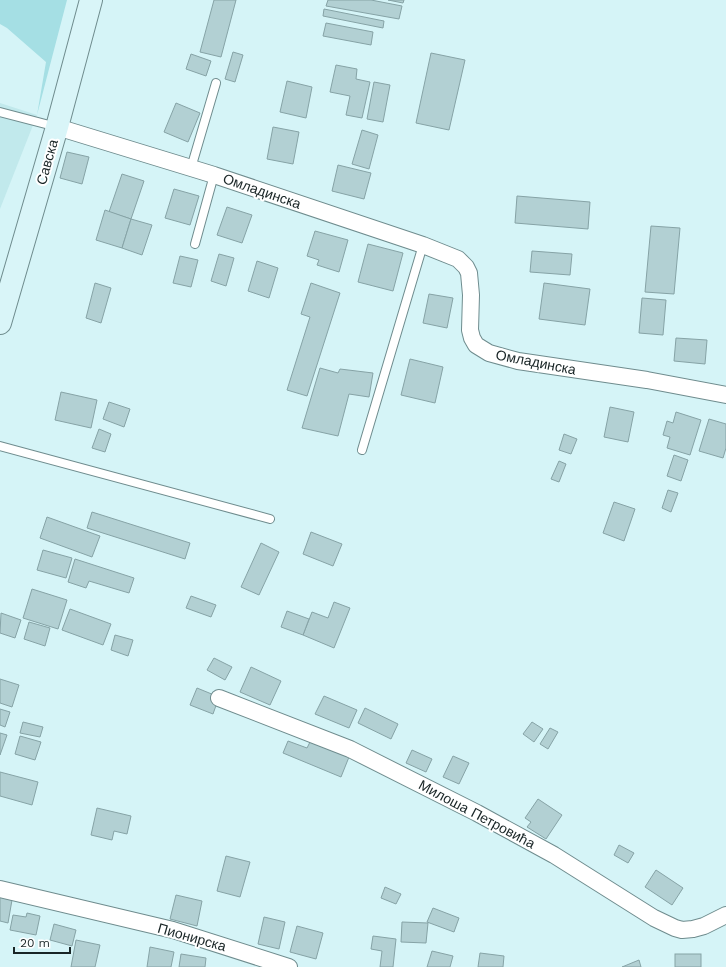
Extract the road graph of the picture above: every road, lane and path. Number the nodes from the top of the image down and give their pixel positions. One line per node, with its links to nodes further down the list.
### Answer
1 (91, 0): 4 (street, Савска)
2 (216, 83): 5 (lane)
3 (0, 112): 4 (lane)
4 (57, 127): 5 (street, Омладинска); 9 (street, Савска)
5 (191, 168): 6 (street, Омладинска)
6 (214, 175): 7 (lane, Омладинска); 8 (street, Омладинска)
7 (194, 244)
8 (423, 245): 10 (street, Омладинска); 12 (lane)
9 (0, 323)
10 (726, 395)
11 (0, 446): 13 (lane)
12 (362, 450)
13 (270, 519)
14 (219, 698): 16 (street, Милоша Петровића)
15 (0, 889): 17 (street, Пионирска)
16 (726, 915)
17 (289, 967)

